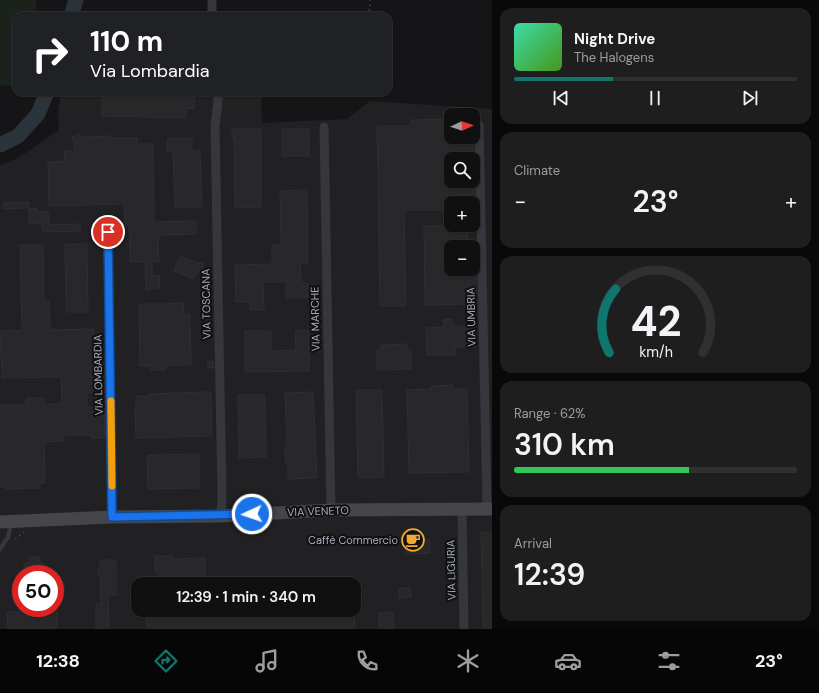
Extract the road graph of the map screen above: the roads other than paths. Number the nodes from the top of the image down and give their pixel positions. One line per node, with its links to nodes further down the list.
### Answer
1 (212, 0): 2 (street)
2 (212, 12)
3 (219, 96): 10 (street, VIA TOSCANA)
4 (324, 127): 8 (street, VIA MARCHE)
5 (480, 144): 7 (street, VIA UMBRIA)
6 (108, 232): 11 (street, VIA LOMBARDIA)
7 (490, 509): 9 (main road, VIA VENETO)
8 (331, 510): 9 (main road, VIA VENETO); 10 (main road, VIA VENETO)
9 (462, 510): 14 (street, VIA LIGURIA)
10 (221, 516): 11 (main road, VIA VENETO)
11 (112, 517): 12 (main road, VIA VENETO)
12 (5, 522): 13 (lane)
13 (0, 549)
14 (464, 629)

